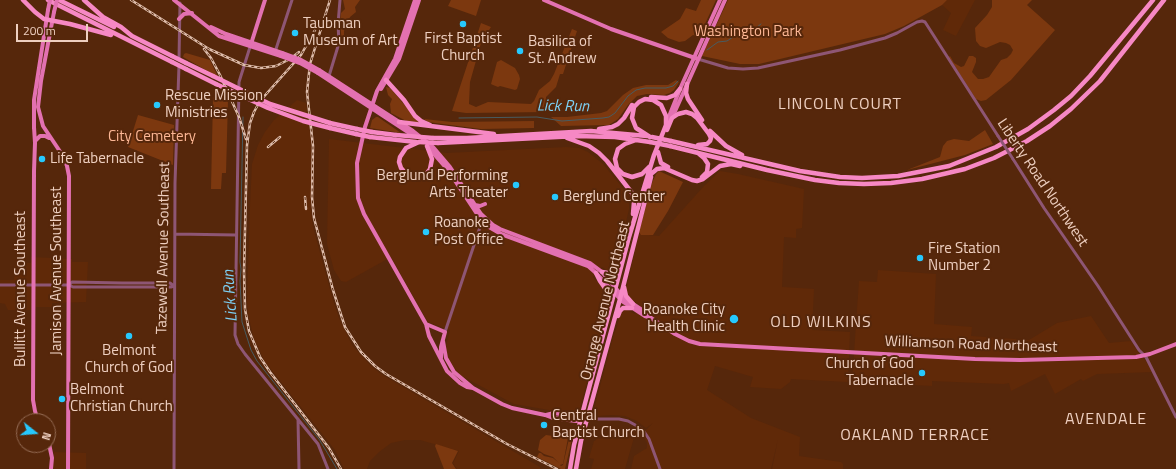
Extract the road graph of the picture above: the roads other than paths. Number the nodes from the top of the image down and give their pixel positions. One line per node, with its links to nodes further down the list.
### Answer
1 (23, 0): 18 (highway)
2 (49, 0): 18 (main road, bridge); 22 (highway)
3 (58, 0): 20 (main road, bridge); 21 (highway)
4 (84, 0): 21 (highway)
5 (174, 0): 16 (main road, Williamson Road Northeast)
6 (265, 0): 23 (main road)
7 (292, 0): 24 (street)
8 (340, 0): 27 (street)
9 (415, 0): 28 (main road)
10 (419, 0): 28 (main road)
11 (544, 0): 25 (main road)
12 (720, 0): 25 (main road)
13 (724, 0): 25 (main road)
14 (1153, 0): 56 (highway)
15 (1164, 0): 58 (highway)
16 (180, 2): 17 (main road, Williamson Road Northeast); 19 (street, Tazewell Avenue Southeast)
17 (192, 13): 19 (main road); 23 (main road, Williamson Road Northeast)
18 (47, 19): 20 (highway); 29 (main road)
19 (180, 19): 65 (street, Tazewell Avenue Southeast)
20 (53, 20): 22 (highway); 29 (main road)
21 (132, 36): 36 (highway, bridge)
22 (130, 42): 36 (highway, bridge)
23 (250, 45): 24 (main road, Williamson Road Northeast); 67 (street)
24 (275, 52): 26 (main road, Williamson Road Northeast, bridge)
25 (696, 59): 30 (main road); 31 (main road); 83 (street, Liberty Road Northwest, bridge)
26 (318, 72): 27 (main road, Williamson Road Northeast); 32 (main road, Williamson Road Northeast)
27 (329, 76): 32 (main road, Williamson Road Northeast)
28 (386, 78): 32 (main road); 38 (highway)
29 (39, 81): 37 (main road); 46 (main road, Jamison Avenue Southeast)
30 (687, 84): 33 (main road); 56 (highway)
31 (680, 89): 35 (main road); 39 (highway)
32 (372, 107): 34 (main road, Williamson Road Northeast); 52 (main road, Williamson Road Northeast); 78 (main road)
33 (672, 118): 51 (highway); 53 (highway, Orange Avenue Northeast)
34 (399, 122): 38 (highway); 63 (main road, Williamson Road Northeast)
35 (666, 125): 45 (highway); 57 (highway, Orange Avenue Northeast)
36 (330, 126): 40 (highway, bridge)
37 (34, 127): 48 (main road, Bullitt Avenue Southeast); 55 (main road, Bullitt Avenue Southeast)
38 (440, 127): 41 (highway)
39 (591, 131): 42 (highway); 45 (highway)
40 (371, 134): 41 (highway, bridge); 49 (highway)
41 (504, 135): 43 (highway)
42 (550, 135): 43 (highway); 44 (highway)
43 (536, 136): 49 (highway, bridge)
44 (562, 137): 47 (highway); 60 (highway)
45 (651, 138): 47 (highway); 50 (highway, bridge)
46 (51, 139): 48 (main road); 73 (main road, Jamison Avenue Southeast)
47 (638, 140): 57 (highway)
48 (35, 141): 55 (main road, Bullitt Avenue Southeast)
49 (419, 142): 52 (highway)
50 (671, 143): 51 (highway); 54 (highway)
51 (690, 145): 56 (highway)
52 (427, 146): 64 (main road, Williamson Road Northeast)
53 (658, 152): 54 (highway); 59 (highway, Orange Avenue Northeast)
54 (697, 152): 58 (highway)
55 (34, 157): 72 (main road, Bullitt Avenue Southeast)
56 (751, 160)
57 (651, 166): 61 (highway, Orange Avenue Northeast)
58 (762, 168): 59 (highway)
59 (651, 174): 70 (highway, Orange Avenue Northeast)
60 (629, 189): 61 (highway); 66 (highway)
61 (640, 200): 66 (highway, Orange Avenue Northeast)
62 (485, 204): 63 (main road)
63 (475, 205): 64 (main road, Williamson Road Northeast)
64 (483, 218): 69 (main road, Williamson Road Northeast); 79 (street)
65 (175, 234): 67 (street); 74 (street, Tazewell Avenue Southeast)
66 (630, 234): 68 (highway, Orange Avenue Northeast); 75 (highway)
67 (236, 235): 88 (street)
68 (625, 255): 69 (highway); 75 (highway, Orange Avenue Northeast)
69 (599, 273): 75 (main road, Williamson Road Northeast); 77 (highway)
70 (624, 283): 75 (highway, Orange Avenue Northeast); 76 (highway)
71 (0, 284): 72 (street)
72 (33, 284): 73 (street); 86 (main road, Bullitt Avenue Southeast)
73 (69, 284): 74 (street); 93 (main road, Jamison Avenue Southeast)
74 (174, 286): 94 (street, Tazewell Avenue Southeast)
75 (618, 294): 76 (main road, Williamson Road Northeast); 77 (highway, Orange Avenue Northeast); 80 (highway, Orange Avenue Northeast)
76 (632, 306): 80 (highway); 83 (main road, Williamson Road Northeast)
77 (611, 310): 89 (highway, Orange Avenue Northeast)
78 (426, 324): 79 (main road); 84 (main road)
79 (445, 332): 81 (main road)
80 (610, 334): 90 (highway, Orange Avenue Northeast)
81 (443, 341): 84 (main road); 85 (main road)
82 (1176, 344): 83 (main road, Williamson Road Northeast)
83 (1144, 356): 87 (street, Liberty Road Northwest)
84 (441, 360): 85 (main road)
85 (473, 388): 89 (main road)
86 (36, 413)
87 (1176, 417)
88 (298, 419): 95 (street); 96 (street)
89 (582, 419): 90 (main road); 97 (highway, Orange Avenue Northeast)
90 (588, 419): 98 (highway, Orange Avenue Northeast); 99 (street)
91 (51, 453): 92 (main road)
92 (51, 469)
93 (68, 469)
94 (174, 469)
95 (299, 469)
96 (328, 469)
97 (570, 469)
98 (576, 469)
99 (660, 469)

